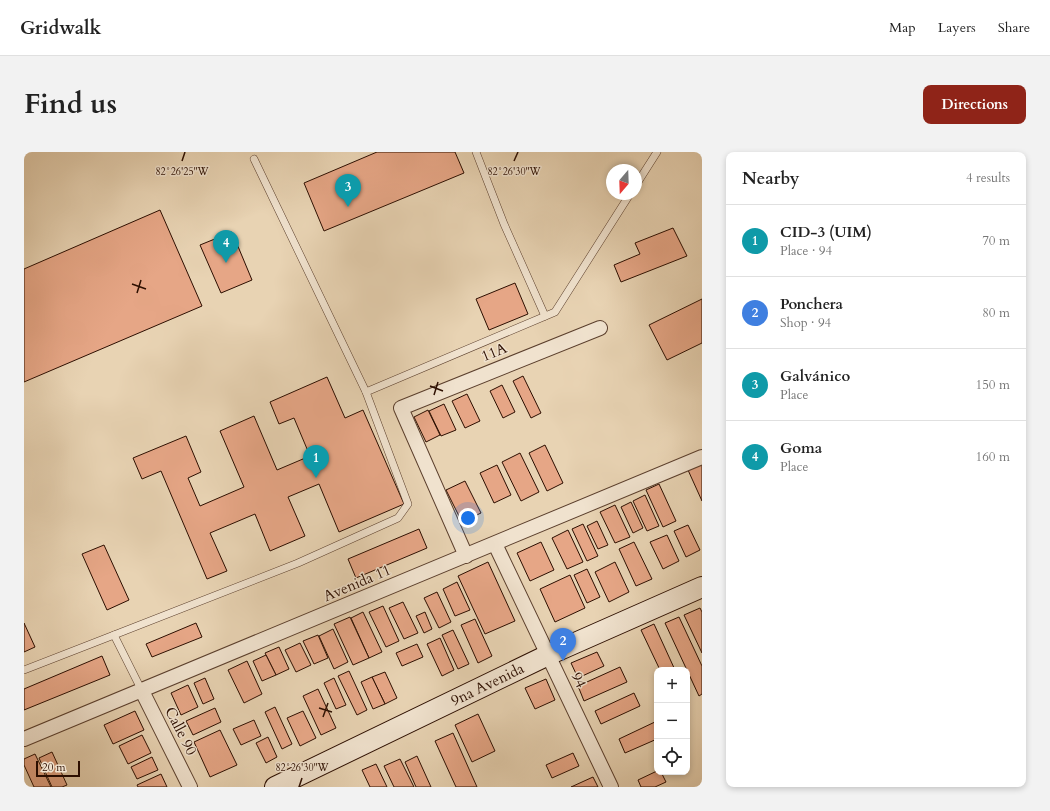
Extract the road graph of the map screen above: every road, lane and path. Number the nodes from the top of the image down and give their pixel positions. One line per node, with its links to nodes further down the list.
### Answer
1 (476, 152): 6 (lane)
2 (657, 152): 4 (lane)
3 (254, 159): 8 (lane)
4 (642, 176)
5 (626, 200): 6 (lane)
6 (545, 316): 8 (lane)
7 (600, 328): 11 (street, 11A)
8 (366, 392): 13 (lane)
9 (702, 457): 10 (street, Avenida 11)
10 (495, 544): 11 (street, Avenida 11); 14 (street, 94)
11 (466, 556): 16 (street, Avenida 11)
12 (702, 587): 14 (main road, 9na Avenida)
13 (114, 635): 15 (lane); 16 (lane)
14 (548, 655): 19 (main road, 9na Avenida); 20 (street, 94)
15 (24, 670)
16 (142, 690): 17 (street, Avenida 11); 18 (street, Calle 90)
17 (24, 739)
18 (190, 787)
19 (274, 787)
20 (611, 787)

